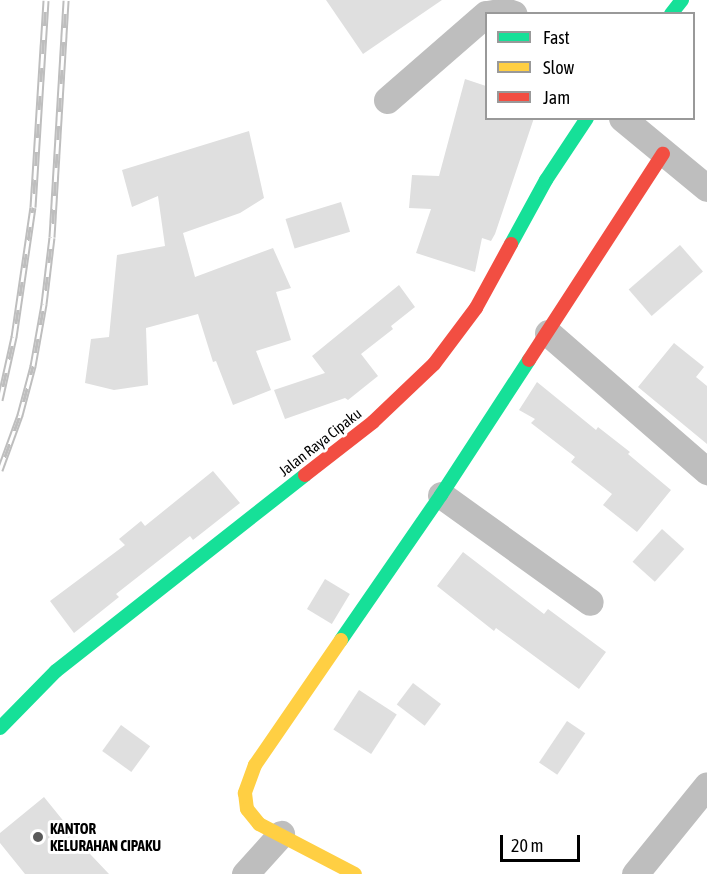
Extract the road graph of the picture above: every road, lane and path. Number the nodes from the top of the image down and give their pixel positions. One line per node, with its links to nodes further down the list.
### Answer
1 (682, 0): 2 (street)
2 (673, 12)
3 (485, 16): 4 (street)
4 (387, 100)
5 (586, 120): 13 (street, Jalan Raya Cipaku)
6 (624, 120): 7 (street)
7 (663, 154): 8 (street); 9 (street)
8 (707, 188)
9 (548, 333): 10 (street); 11 (street)
10 (707, 471)
11 (441, 495): 12 (street); 15 (street)
12 (590, 602)
13 (0, 728)
14 (707, 785): 18 (street)
15 (281, 834): 16 (street); 17 (street)
16 (244, 874)
17 (355, 874)
18 (635, 874)

